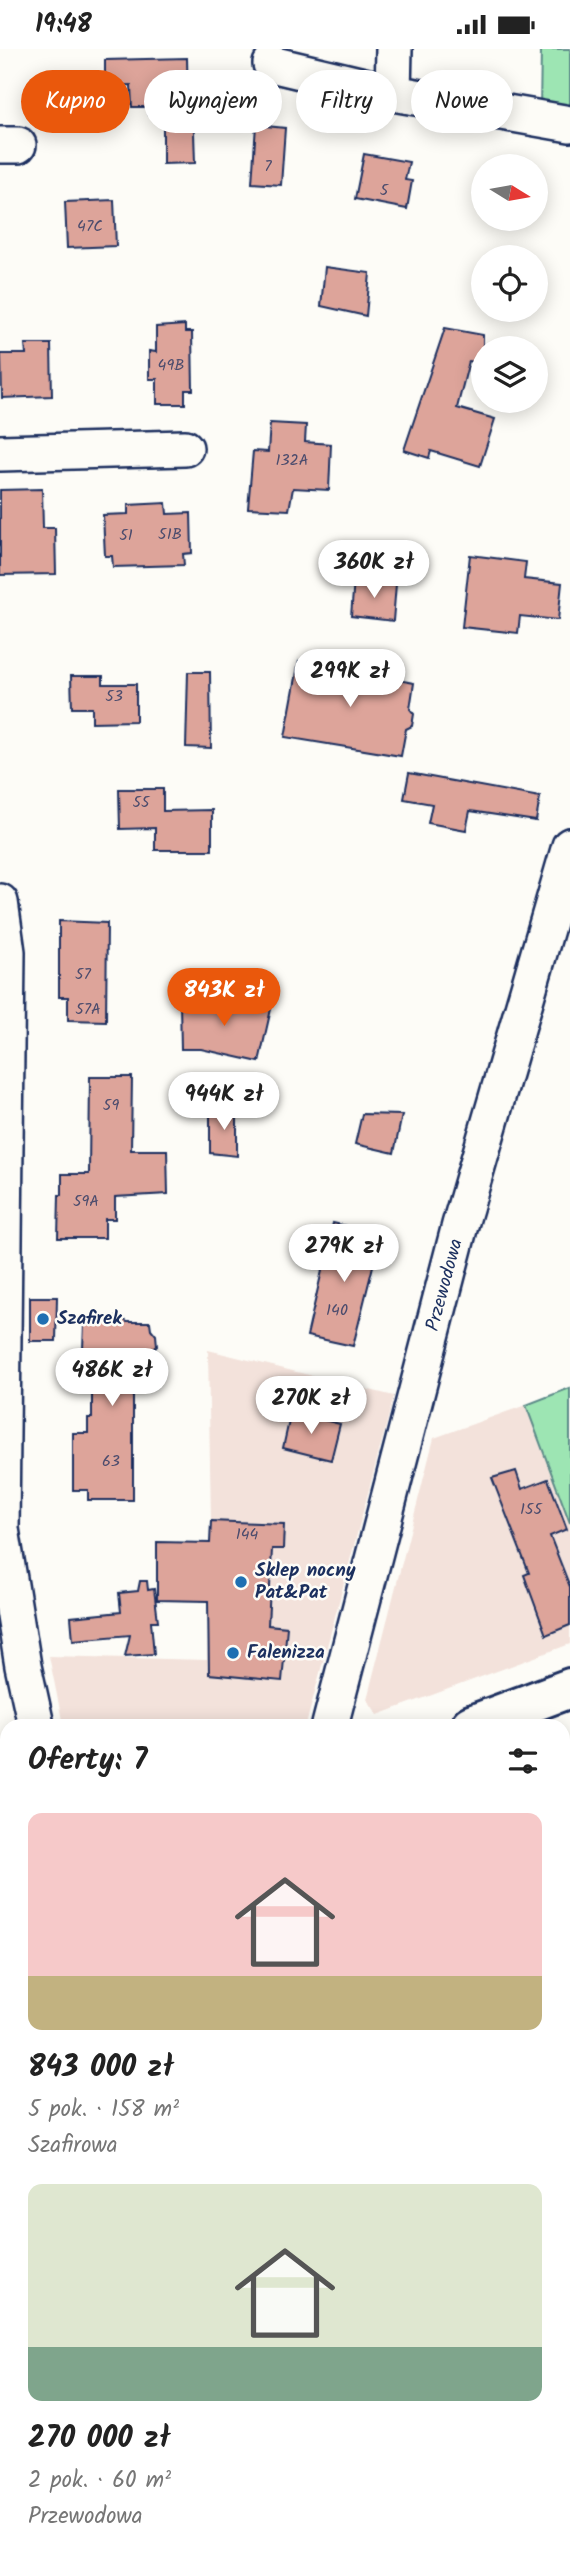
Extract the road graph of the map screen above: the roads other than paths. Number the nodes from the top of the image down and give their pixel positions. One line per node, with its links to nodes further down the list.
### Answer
1 (394, 49): 4 (street)
2 (271, 64): 3 (street)
3 (296, 70)
4 (394, 70)
5 (397, 94): 6 (street)
6 (570, 124)
7 (186, 448): 8 (street)
8 (0, 453)
9 (570, 846): 13 (street, Przewodowa)
10 (0, 902): 12 (street)
11 (570, 1688): 14 (main road)
12 (35, 1719)
13 (332, 1719)
14 (487, 1719)

